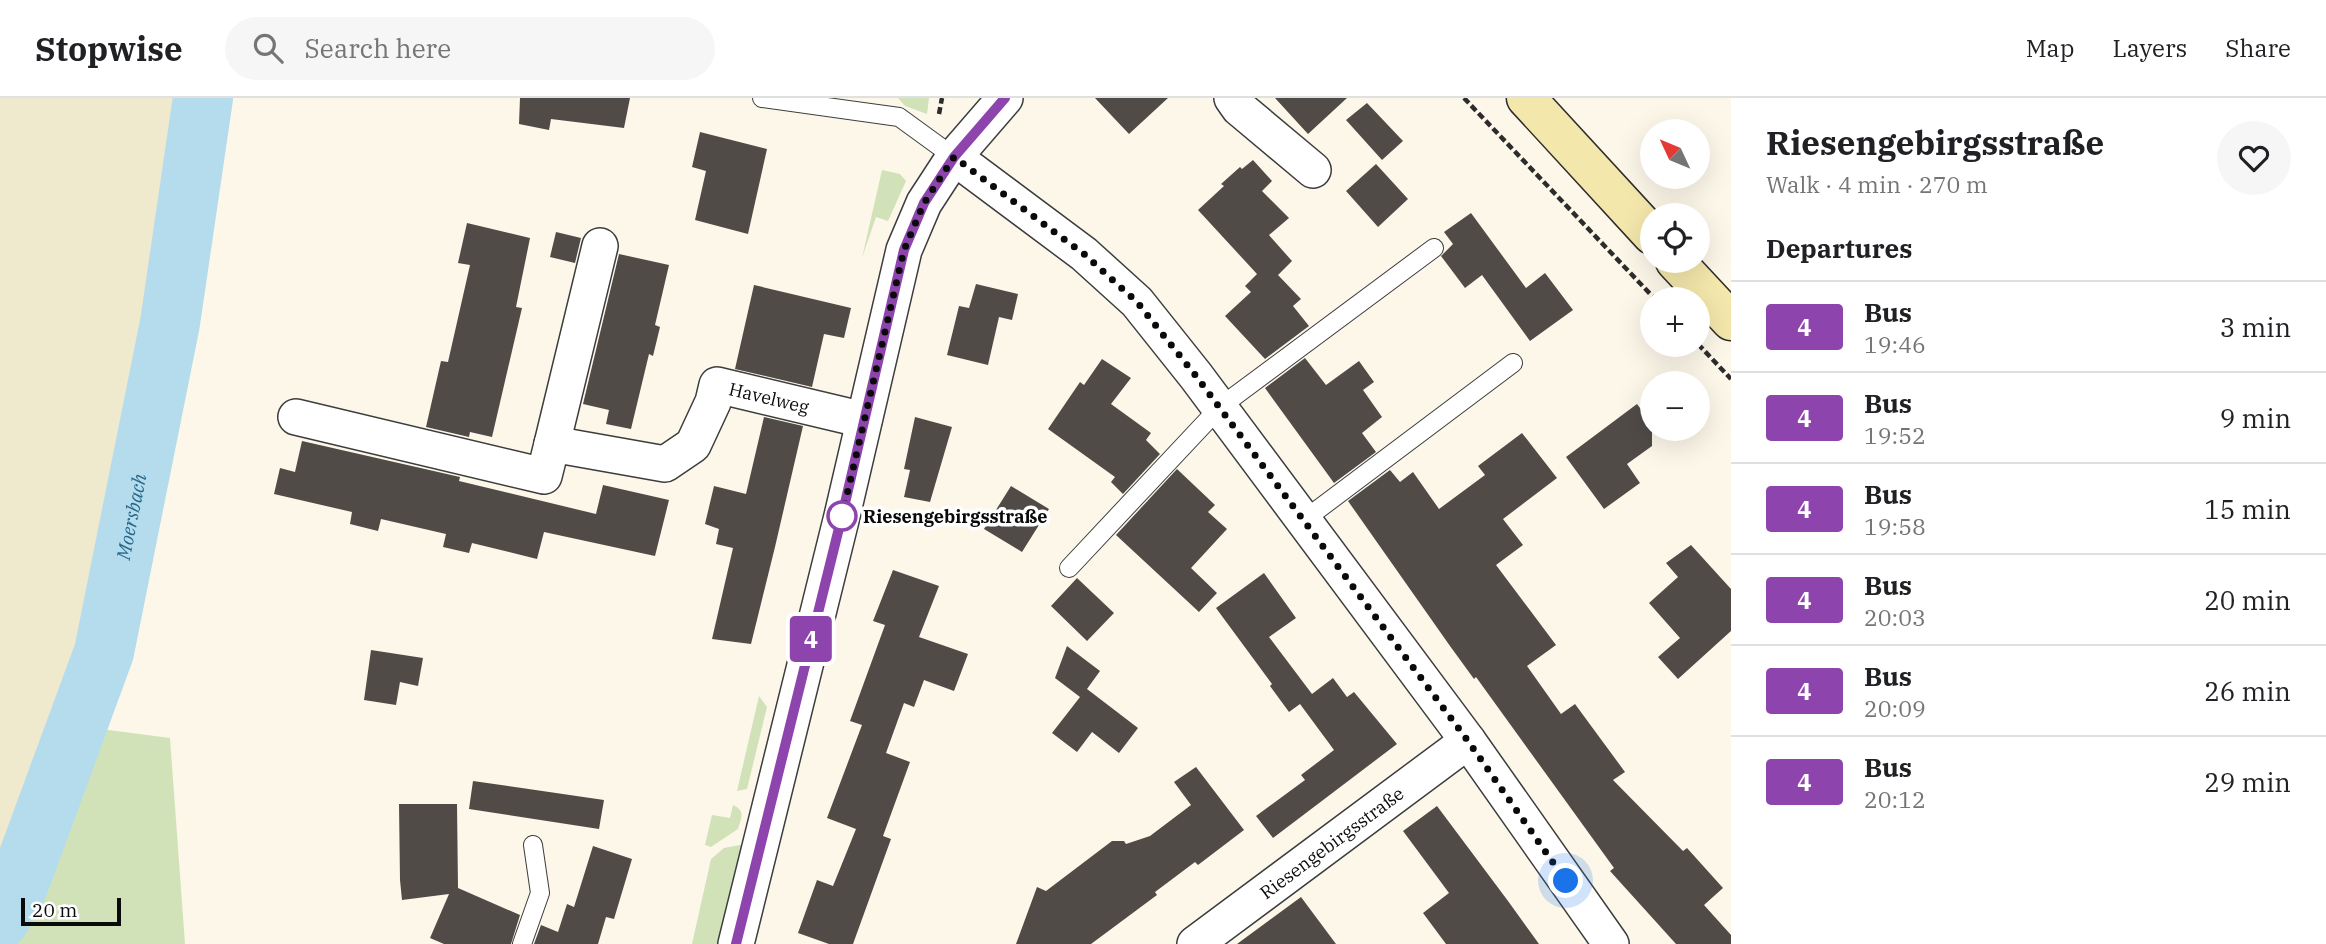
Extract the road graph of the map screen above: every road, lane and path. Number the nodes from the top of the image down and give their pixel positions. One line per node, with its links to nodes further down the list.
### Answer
1 (762, 98): 6 (lane)
2 (1005, 98): 6 (street)
3 (1232, 98): 7 (street)
4 (1464, 98): 12 (path)
5 (1526, 98): 8 (main road)
6 (954, 157): 17 (street); 19 (street)
7 (1313, 170)
8 (1640, 222)
9 (600, 246): 20 (street)
10 (1434, 248): 17 (lane)
11 (1686, 273): 13 (main road)
12 (1644, 287)
13 (1731, 321)
14 (1710, 357): 16 (path)
15 (1513, 363): 21 (lane)
16 (1731, 379)
17 (1220, 407): 21 (street); 22 (lane)
18 (296, 417): 20 (street)
19 (864, 419): 20 (street, Havelweg); 26 (street)
20 (552, 444)
21 (1304, 520): 23 (street)
22 (1069, 568)
23 (1468, 741): 27 (street, Riesengebirgsstraße); 28 (street)
24 (533, 845): 25 (lane)
25 (523, 944)
26 (736, 944)
27 (1195, 944)
28 (1611, 944)

